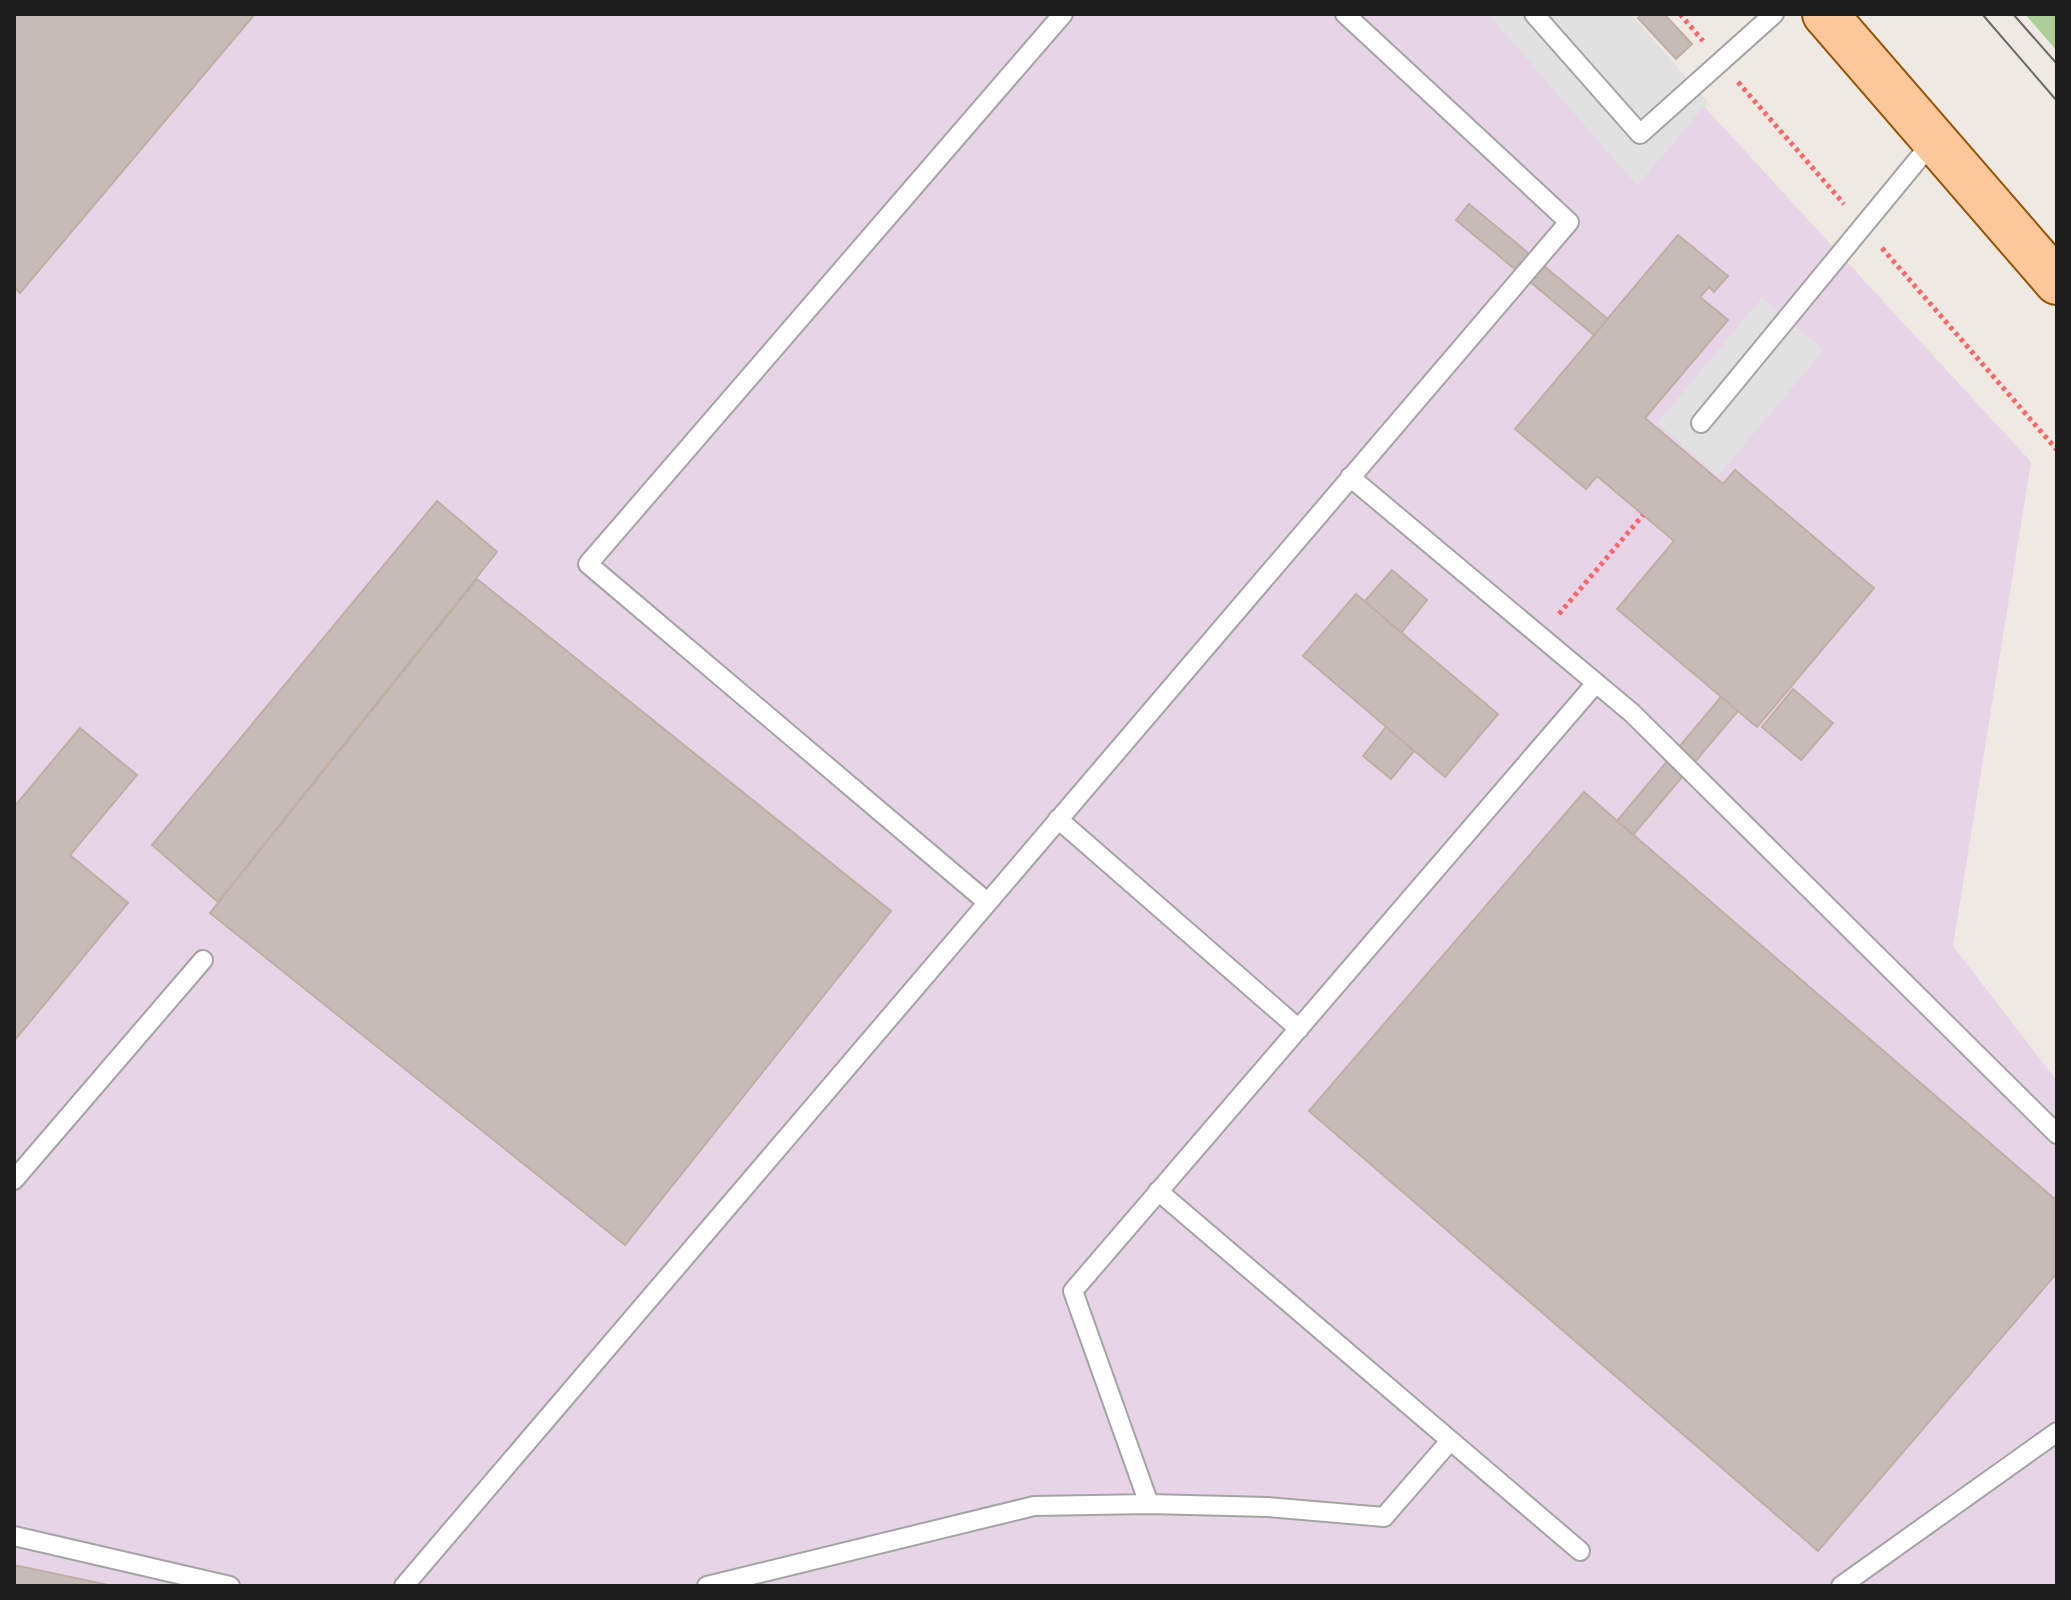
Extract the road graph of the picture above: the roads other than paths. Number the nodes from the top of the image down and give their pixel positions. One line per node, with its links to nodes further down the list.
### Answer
1 (1063, 14): 12 (lane)
2 (1345, 14): 9 (lane)
3 (1534, 14): 4 (lane)
4 (1774, 14)
5 (1825, 14): 6 (main road)
6 (1934, 140): 7 (main road); 8 (lane)
7 (2057, 282)
8 (1701, 423)
9 (1350, 477): 10 (lane); 11 (lane)
10 (1596, 683): 14 (lane); 15 (lane)
11 (1058, 819): 12 (lane); 14 (lane)
12 (987, 902): 24 (lane)
13 (203, 960): 16 (lane)
14 (1299, 1029): 17 (lane)
15 (2057, 1134)
16 (14, 1180)
17 (1158, 1191): 19 (lane); 20 (lane)
18 (2057, 1432): 26 (lane)
19 (1450, 1441): 20 (lane); 22 (lane)
20 (1149, 1504): 25 (lane)
21 (14, 1536): 23 (lane)
22 (1580, 1551)
23 (230, 1586)
24 (404, 1586)
25 (707, 1586)
26 (1841, 1586)

